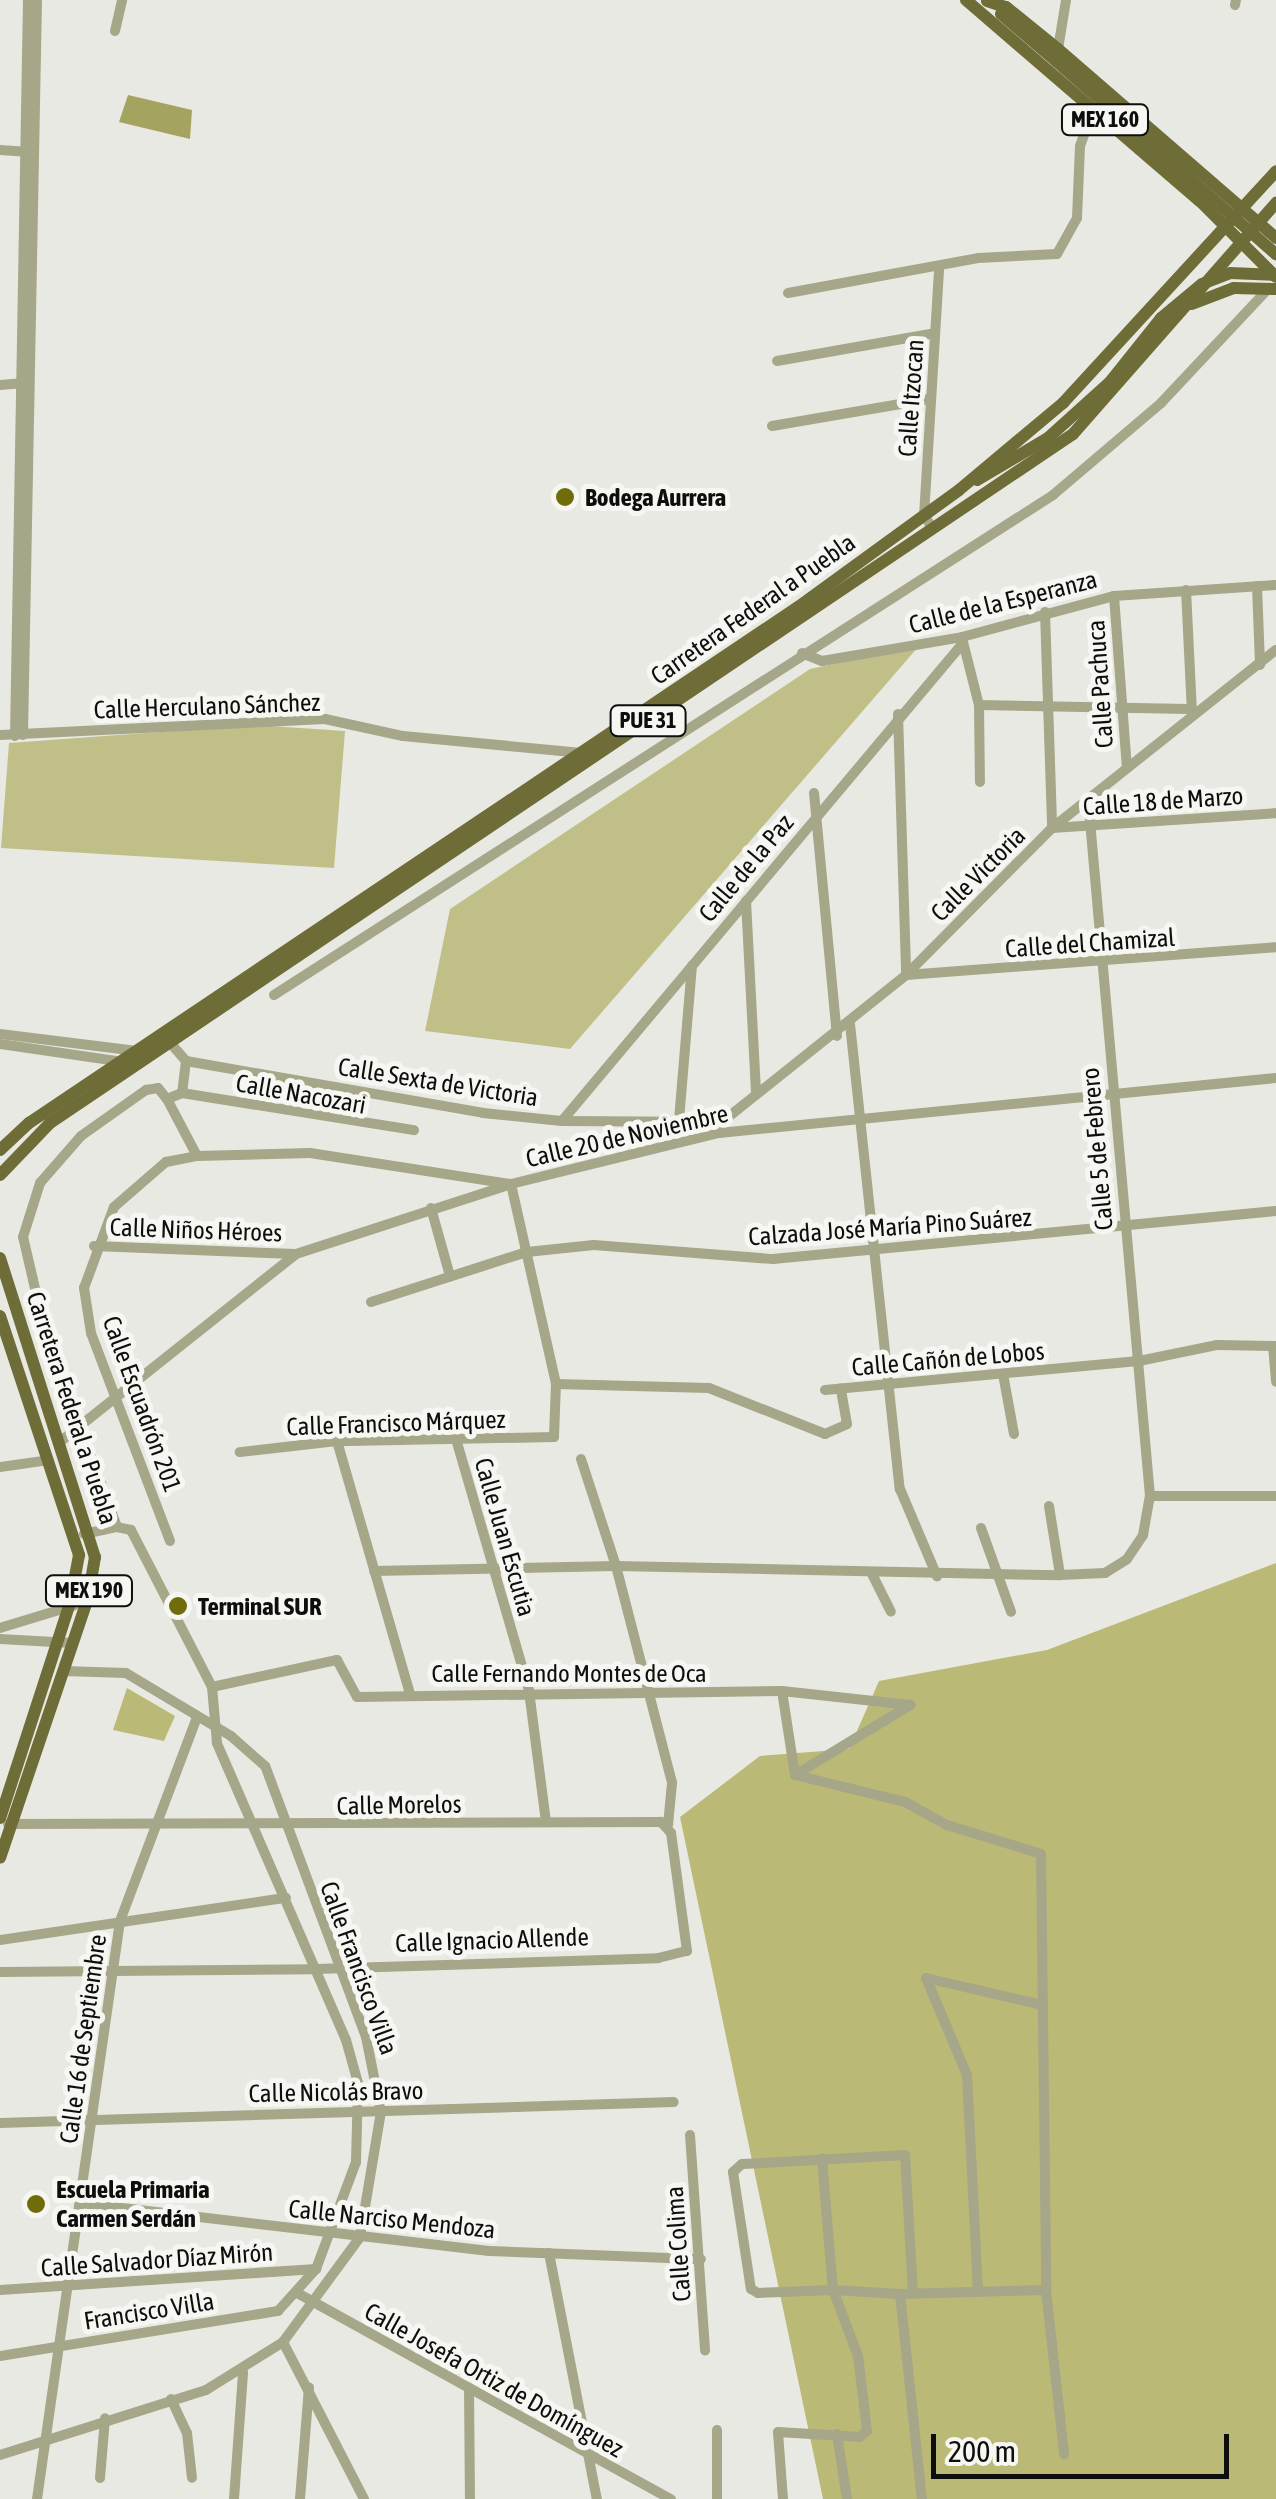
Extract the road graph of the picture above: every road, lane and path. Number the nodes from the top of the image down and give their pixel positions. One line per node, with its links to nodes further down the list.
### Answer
1 (28, 0): 11 (street)
2 (37, 0): 11 (street)
3 (122, 0): 7 (street)
4 (966, 0): 9 (main road, MEX 160)
5 (986, 0): 8 (main road, MEX 160)
6 (1066, 0): 8 (street)
7 (115, 31)
8 (1057, 55): 13 (main road); 21 (main road, MEX 160, bridge)
9 (1093, 110): 14 (main road, MEX 160); 22 (street)
10 (0, 150): 11 (street)
11 (30, 151): 31 (street)
12 (1276, 171): 16 (main road, Carretera Federal a Puebla / PUE 31)
13 (1215, 184): 14 (main road); 16 (main road)
14 (1200, 201): 18 (main road, MEX 160)
15 (1276, 203): 17 (main road, Carretera Federal a Puebla / PUE 31)
16 (1241, 208): 17 (main road); 18 (main road, Carretera Federal a Puebla / PUE 31)
17 (1259, 223): 19 (main road); 20 (main road, Carretera Federal a Puebla / PUE 31)
18 (1226, 225): 20 (main road, MEX 160); 23 (main road, Carretera Federal a Puebla / PUE 31)
19 (1276, 238)
20 (1242, 241): 24 (main road, MEX 160); 26 (main road, Carretera Federal a Puebla / PUE 31)
21 (1276, 254)
22 (939, 269): 27 (street); 29 (street, Calle Itzocan)
23 (1181, 274): 25 (main road, Carretera Federal a Puebla / PUE 31); 26 (main road)
24 (1274, 282): 28 (main road); 35 (main road, bridge); 44 (street)
25 (1168, 289): 28 (main road); 35 (main road, Carretera Federal a Puebla / PUE 31)
26 (1200, 292): 28 (main road, Carretera Federal a Puebla / PUE 31)
27 (788, 293)
28 (1190, 305): 36 (main road, Carretera Federal a Puebla / PUE 31)
29 (936, 332): 30 (street); 33 (street, Calle Itzocan)
30 (778, 361)
31 (25, 383): 32 (street); 52 (street)
32 (0, 385)
33 (930, 399): 34 (street); 36 (street, Calle Itzocan)
34 (772, 426)
35 (959, 490): 36 (main road, Carretera Federal a Puebla / PUE 31)
36 (928, 521): 51 (main road, Carretera Federal a Puebla / PUE 31); 55 (main road, Carretera Federal a Puebla / PUE 31)
37 (1276, 585): 38 (street, Calle de la Esperanza)
38 (1257, 586): 39 (street, Calle de la Esperanza); 45 (street)
39 (1186, 590): 40 (street, Calle de la Esperanza); 49 (street)
40 (1114, 596): 41 (street, Calle de la Esperanza); 48 (street, Calle Pachuca)
41 (1045, 612): 42 (street, Calle de la Esperanza); 46 (street)
42 (962, 640): 44 (street, Calle de la Esperanza); 47 (street); 50 (street, Calle de la Paz)
43 (1276, 650): 45 (street, Calle Victoria)
44 (802, 653): 54 (street)
45 (1260, 665): 49 (street, Calle Victoria)
46 (1047, 704): 47 (street); 48 (street); 63 (street)
47 (978, 705): 57 (street)
48 (1118, 706): 49 (street); 56 (street, Calle Pachuca)
49 (1191, 712): 56 (street, Calle Victoria)
50 (898, 714): 60 (street, Calle de la Paz); 68 (street)
51 (634, 730): 54 (street); 55 (main road, Carretera Federal a Puebla / PUE 31)
52 (19, 735): 53 (street, Calle Herculano Sánchez); 55 (street, Calle Herculano Sánchez)
53 (0, 736)
54 (648, 752): 69 (street)
55 (585, 756): 73 (main road, Carretera Federal a Puebla / PUE 31)
56 (1127, 768): 59 (street, Calle Victoria)
57 (980, 782)
58 (814, 794): 60 (street)
59 (1088, 799): 62 (street, Calle 5 de Febrero); 63 (street, Calle Victoria)
60 (820, 812): 64 (street, Calle de la Paz); 72 (street)
61 (1276, 813): 62 (street, Calle 18 de Marzo)
62 (1090, 827): 63 (street, Calle 18 de Marzo); 66 (street, Calle 5 de Febrero)
63 (1052, 828): 68 (street, Calle Victoria)
64 (746, 900): 67 (street, Calle de la Paz); 83 (street)
65 (1276, 947): 66 (street, Calle del Chamizal)
66 (1099, 964): 68 (street, Calle del Chamizal); 84 (street, Calle 5 de Febrero)
67 (692, 965): 87 (street); 88 (street, Calle de la Paz)
68 (906, 975): 70 (street, Calle Victoria)
69 (274, 995)
70 (850, 1024): 72 (street, Calle Victoria); 86 (street)
71 (0, 1034): 74 (street); 75 (street)
72 (837, 1036): 83 (street, Calle Victoria)
73 (167, 1038): 75 (main road, Carretera Federal a Puebla / PUE 31); 76 (main road, Carretera Federal a Puebla / PUE 31); 78 (street)
74 (0, 1044): 77 (street)
75 (136, 1051): 76 (street); 77 (main road, Carretera Federal a Puebla / PUE 31)
76 (152, 1056): 79 (main road, Carretera Federal a Puebla / PUE 31)
77 (121, 1061): 79 (street); 80 (main road, Carretera Federal a Puebla / PUE 31)
78 (186, 1061): 82 (street); 88 (street, Calle Sexta de Victoria)
79 (136, 1066): 80 (main road, Carretera Federal a Puebla / PUE 31)
80 (106, 1078): 91 (main road, Carretera Federal a Puebla / PUE 31); 93 (main road, Carretera Federal a Puebla / PUE 31)
81 (1276, 1078): 84 (street, Calle 20 de Noviembre)
82 (182, 1094): 85 (street); 90 (street, Calle Nacozari)
83 (756, 1095): 89 (street, Calle Victoria)
84 (1113, 1095): 86 (street, Calle 20 de Noviembre); 97 (street, Calle 5 de Febrero)
85 (167, 1099): 92 (street); 116 (street)
86 (864, 1117): 89 (street, Calle 20 de Noviembre); 99 (street)
87 (680, 1120): 88 (street, Calle Sexta de Victoria); 89 (street, Calle Sexta de Victoria)
88 (562, 1121)
89 (721, 1128): 94 (street, Calle 20 de Noviembre)
90 (414, 1130)
91 (0, 1150)
92 (197, 1156): 94 (street, Calle Escuadrón 201); 98 (street, Calle Escuadrón 201)
93 (0, 1176)
94 (511, 1184): 95 (street, Calle 20 de Noviembre); 100 (street)
95 (431, 1208): 101 (street, Calle 20 de Noviembre); 103 (street)
96 (1276, 1211): 97 (street, Calzada José María Pino Suárez)
97 (1124, 1230): 99 (street, Calzada José María Pino Suárez); 108 (street, Calle 5 de Febrero)
98 (94, 1246): 101 (street, Calle Niños Héroes); 115 (street, Calle Escuadrón 201)
99 (874, 1247): 100 (street, Calzada José María Pino Suárez); 111 (street)
100 (527, 1252): 103 (street, Calzada José María Pino Suárez); 112 (street)
101 (296, 1254): 115 (street, Calle 20 de Noviembre)
102 (0, 1258): 106 (main road, Carretera Federal a Puebla)
103 (450, 1276): 104 (street, Calzada José María Pino Suárez)
104 (371, 1302)
105 (1, 1323): 106 (street); 122 (main road, Carretera Federal a Puebla / MEX 190)
106 (20, 1324): 119 (main road, Carretera Federal a Puebla / MEX 190)
107 (1274, 1346): 108 (street, Calle Cañón de Lobos); 110 (street)
108 (1139, 1361): 109 (street, Calle Cañón de Lobos); 125 (street, Calle 5 de Febrero)
109 (1004, 1374): 111 (street, Calle Cañón de Lobos); 117 (street)
110 (1276, 1382)
111 (886, 1383): 113 (street, Calle Cañón de Lobos); 139 (street)
112 (556, 1384): 113 (street, Calle Cañón de Lobos); 118 (street, Calle Francisco Márquez)
113 (841, 1389): 114 (street)
114 (826, 1390)
115 (117, 1393): 116 (street, Calle 20 de Noviembre); 132 (street, Calle Escuadrón 201)
116 (80, 1428): 119 (street, Calle 20 de Noviembre); 128 (street)
117 (1014, 1434)
118 (456, 1439): 120 (street, Calle Francisco Márquez); 134 (street, Calle Juan Escutia)
119 (60, 1441): 130 (main road, Carretera Federal a Puebla / MEX 190)
120 (337, 1441): 121 (street, Calle Francisco Márquez); 135 (street)
121 (240, 1452)
122 (49, 1460): 124 (street); 131 (main road, Carretera Federal a Puebla / MEX 190)
123 (581, 1460): 133 (street)
124 (0, 1468)
125 (1150, 1496): 126 (street); 138 (street, Calle 5 de Febrero)
126 (1276, 1496)
127 (1049, 1506): 138 (street)
128 (117, 1527): 130 (street); 149 (street)
129 (981, 1528): 137 (street)
130 (92, 1533): 131 (street); 141 (main road, Carretera Federal a Puebla / MEX 190)
131 (76, 1535): 140 (main road, Carretera Federal a Puebla / MEX 190)
132 (170, 1541)
133 (616, 1566): 134 (street, Calle 5 de Febrero); 136 (street, Calle 5 de Febrero); 152 (street)
134 (492, 1568): 135 (street, Calle 5 de Febrero); 150 (street, Calle Juan Escutia)
135 (374, 1572): 153 (street)
136 (872, 1574): 139 (street, Calle 5 de Febrero); 142 (street)
137 (1002, 1574): 138 (street, Calle 5 de Febrero); 139 (street, Calle 5 de Febrero); 143 (street)
138 (1060, 1575)
139 (937, 1576)
140 (70, 1604): 141 (street); 144 (street); 146 (main road, Carretera Federal a Puebla / MEX 190)
141 (85, 1607): 147 (main road, Carretera Federal a Puebla / MEX 190)
142 (890, 1612)
143 (1011, 1612)
144 (0, 1628)
145 (0, 1639): 146 (street)
146 (55, 1639): 147 (street); 158 (main road, Carretera Federal a Puebla / MEX 190)
147 (72, 1643): 148 (main road, Carretera Federal a Puebla / MEX 190)
148 (63, 1670): 154 (street, Calle Francisco Villa); 158 (main road, Carretera Federal a Puebla / MEX 190)
149 (212, 1687): 153 (street, Calle Fernando Montes de Oca); 155 (street)
150 (529, 1691): 152 (street, Calle Fernando Montes de Oca); 153 (street, Calle Fernando Montes de Oca); 159 (street, Calle Juan Escutia)
151 (782, 1691): 152 (street, Calle Fernando Montes de Oca); 156 (street); 156 (street, Calle Fernando Montes de Oca)
152 (650, 1693): 160 (street)
153 (410, 1694)
154 (197, 1716): 155 (street, Calle Francisco Villa); 157 (street, Calle 16 de Septiembre)
155 (212, 1725): 161 (street, Calle Francisco Villa); 162 (street, Calle Francisco Villa)
156 (796, 1774): 171 (street)
157 (157, 1821): 158 (street, Calle Morelos); 161 (street, Calle Morelos); 165 (street, Calle 16 de Septiembre)
158 (4, 1822): 163 (main road, Carretera Federal a Puebla / MEX 190)
159 (546, 1822): 160 (street, Calle Morelos); 162 (street, Calle Morelos)
160 (668, 1825): 167 (street, Calle Ignacio Allende)
161 (255, 1826): 162 (street, Calle Morelos); 164 (street, Calle Francisco Villa)
162 (286, 1828): 167 (street, Calle Francisco Villa)
163 (0, 1858)
164 (286, 1898): 165 (street); 169 (street, Calle Francisco Villa)
165 (120, 1921): 166 (street); 168 (street, Calle 16 de Septiembre)
166 (0, 1940)
167 (341, 1965): 169 (street, Calle Ignacio Allende); 174 (street, Calle Francisco Villa)
168 (114, 1966): 169 (street, Calle Ignacio Allende); 170 (street, Calle Ignacio Allende); 175 (street, Calle 16 de Septiembre)
169 (316, 1969): 173 (street, Calle Francisco Villa)
170 (0, 1972)
171 (1042, 2005): 188 (street); 189 (street)
172 (674, 2102): 174 (street, Calle Nicolás Bravo)
173 (358, 2112): 174 (street, Calle Nicolás Bravo); 175 (street, Calle Nicolás Bravo); 180 (street, Calle Francisco Villa)
174 (381, 2112): 181 (street, Calle Francisco Villa)
175 (93, 2118): 176 (street, Calle Nicolás Bravo); 179 (street, Calle 16 de Septiembre)
176 (0, 2123)
177 (690, 2135): 183 (street, Calle Colima)
178 (822, 2158): 187 (street); 187 (street); 190 (street)
179 (80, 2203): 180 (street, Calle Narciso Mendoza); 185 (street, Calle 16 de Septiembre)
180 (333, 2233): 181 (street, Calle Narciso Mendoza); 184 (street, Calle Francisco Villa)
181 (360, 2237): 182 (street, Calle Narciso Mendoza); 193 (street, Calle Francisco Villa)
182 (549, 2253): 183 (street, Calle Narciso Mendoza); 208 (street)
183 (701, 2258): 196 (street, Calle Colima)
184 (316, 2269): 185 (street, Calle Salvador Díaz Mirón); 191 (street, Calle Francisco Villa)
185 (69, 2286): 186 (street, Calle Salvador Díaz Mirón); 195 (street, Calle 16 de Septiembre)
186 (0, 2290)
187 (833, 2290): 192 (street); 204 (street)
188 (1046, 2290): 189 (street); 206 (street)
189 (978, 2292): 190 (street)
190 (913, 2293): 192 (street)
191 (299, 2294): 193 (street, Calle Josefa Ortiz de Domínguez); 195 (street, Francisco Villa)
192 (900, 2294): 221 (street)
193 (317, 2304): 194 (street, Calle Francisco Villa); 200 (street, Calle Josefa Ortiz de Domínguez)
194 (283, 2342): 198 (street, Calle Francisco Villa); 199 (street)
195 (62, 2345): 197 (street, Francisco Villa); 205 (street, Calle 16 de Septiembre)
196 (705, 2350)
197 (0, 2356)
198 (243, 2372): 201 (street, Calle Francisco Villa); 212 (street)
199 (309, 2386): 213 (street); 214 (street)
200 (469, 2388): 208 (street, Calle Josefa Ortiz de Domínguez); 215 (street)
201 (171, 2399): 202 (street, Calle Francisco Villa); 210 (street)
202 (106, 2418): 205 (street, Calle Francisco Villa); 209 (street)
203 (717, 2430): 218 (street)
204 (838, 2434): 219 (street); 220 (street)
205 (44, 2438): 207 (street, Calle Francisco Villa); 211 (street, Calle 16 de Septiembre)
206 (1064, 2454)
207 (0, 2455)
208 (589, 2458): 216 (street); 217 (street, Calle Josefa Ortiz de Domínguez)
209 (100, 2478)
210 (192, 2478)
211 (36, 2499)
212 (234, 2499)
213 (300, 2499)
214 (364, 2499)
215 (470, 2499)
216 (597, 2499)
217 (671, 2499)
218 (717, 2499)
219 (783, 2499)
220 (847, 2499)
221 (922, 2499)

